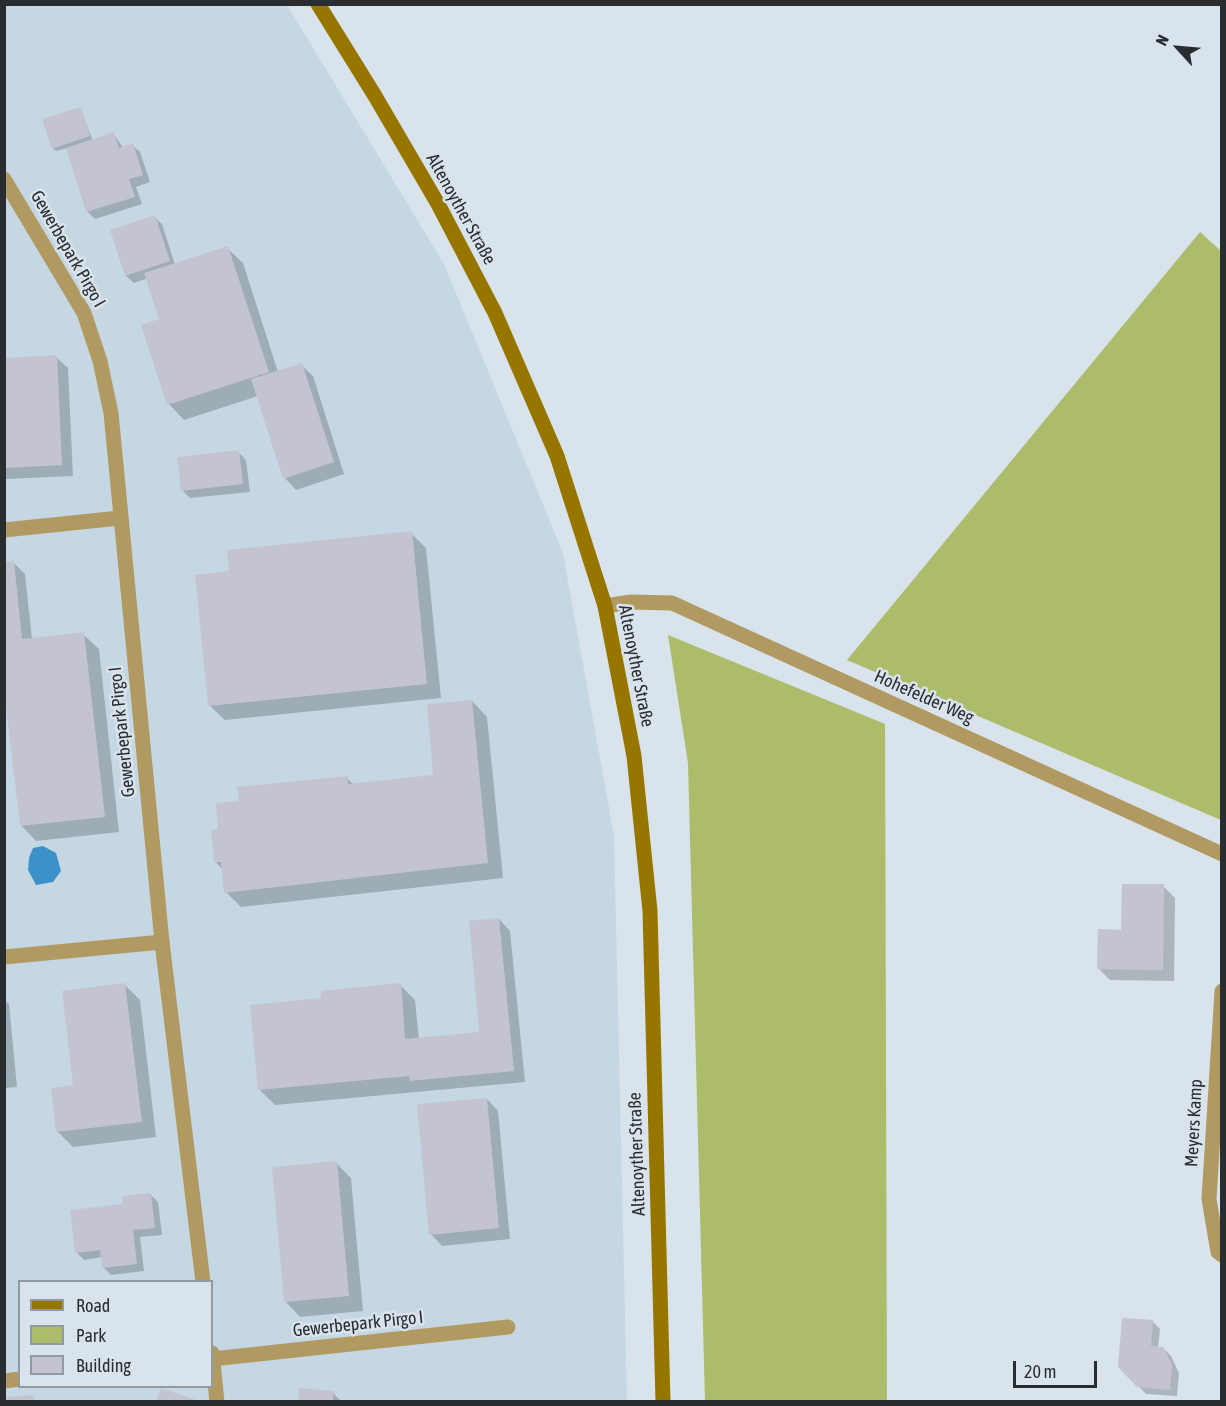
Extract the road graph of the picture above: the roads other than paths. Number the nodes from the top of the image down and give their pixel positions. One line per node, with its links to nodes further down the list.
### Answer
1 (318, 4): 5 (main road, Altenoyther Straße)
2 (4, 179): 3 (street, Gewerbepark Pirgo I)
3 (120, 518): 4 (street); 7 (street, Gewerbepark Pirgo I)
4 (4, 530)
5 (605, 606): 6 (street, Hohefelder Weg); 16 (main road, Altenoyther Straße)
6 (1221, 854)
7 (162, 942): 8 (street); 11 (street, Gewerbepark Pirgo I)
8 (4, 957)
9 (1221, 991): 10 (street, Meyers Kamp)
10 (1221, 1255)
11 (203, 1280)
12 (508, 1327): 13 (street, Gewerbepark Pirgo I)
13 (213, 1359)
14 (213, 1367): 15 (street)
15 (217, 1401)
16 (663, 1401)

